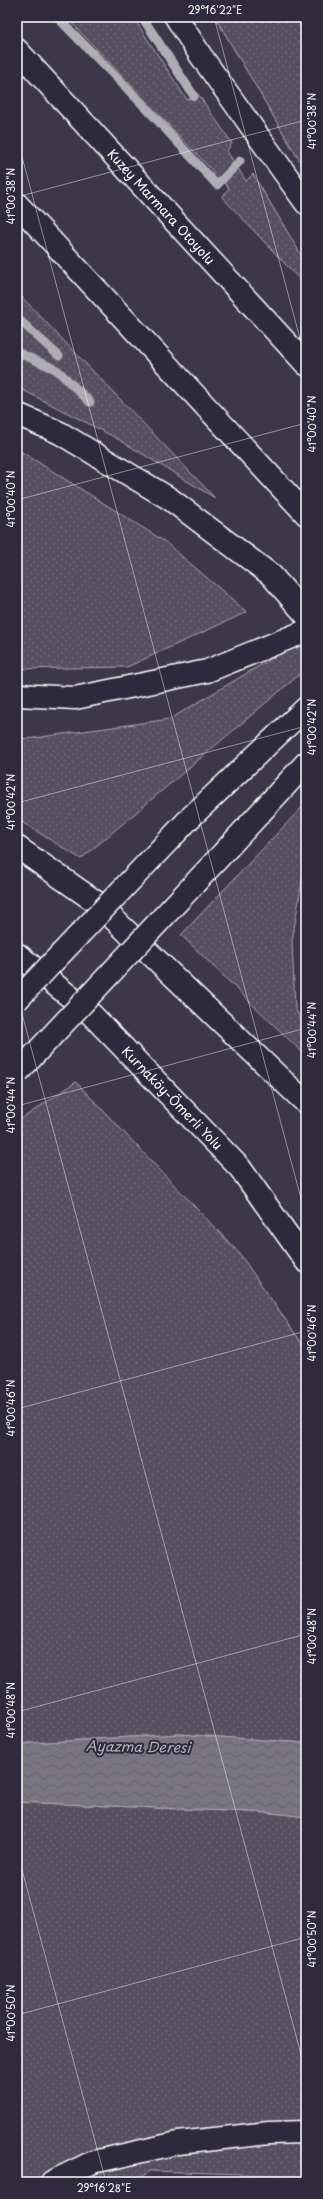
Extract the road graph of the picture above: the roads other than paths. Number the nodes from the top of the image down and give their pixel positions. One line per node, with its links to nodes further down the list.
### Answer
1 (176, 17): 3 (main road)
2 (17, 50): 5 (main road, Kuzey Marmara Otoyolu)
3 (306, 203)
4 (17, 204): 7 (main road)
5 (306, 364)
6 (17, 414): 8 (main road)
7 (306, 514)
8 (306, 616)
9 (306, 631): 10 (main road)
10 (17, 695)
11 (306, 708): 15 (main road, bridge)
12 (306, 762): 16 (main road, bridge)
13 (17, 847): 17 (main road)
14 (17, 954): 18 (main road, Kurnaköy-Ömerli Yolu)
15 (17, 1000)
16 (18, 1073)
17 (306, 1103)
18 (306, 1261)
19 (306, 2132): 20 (main road)
20 (52, 2182)

